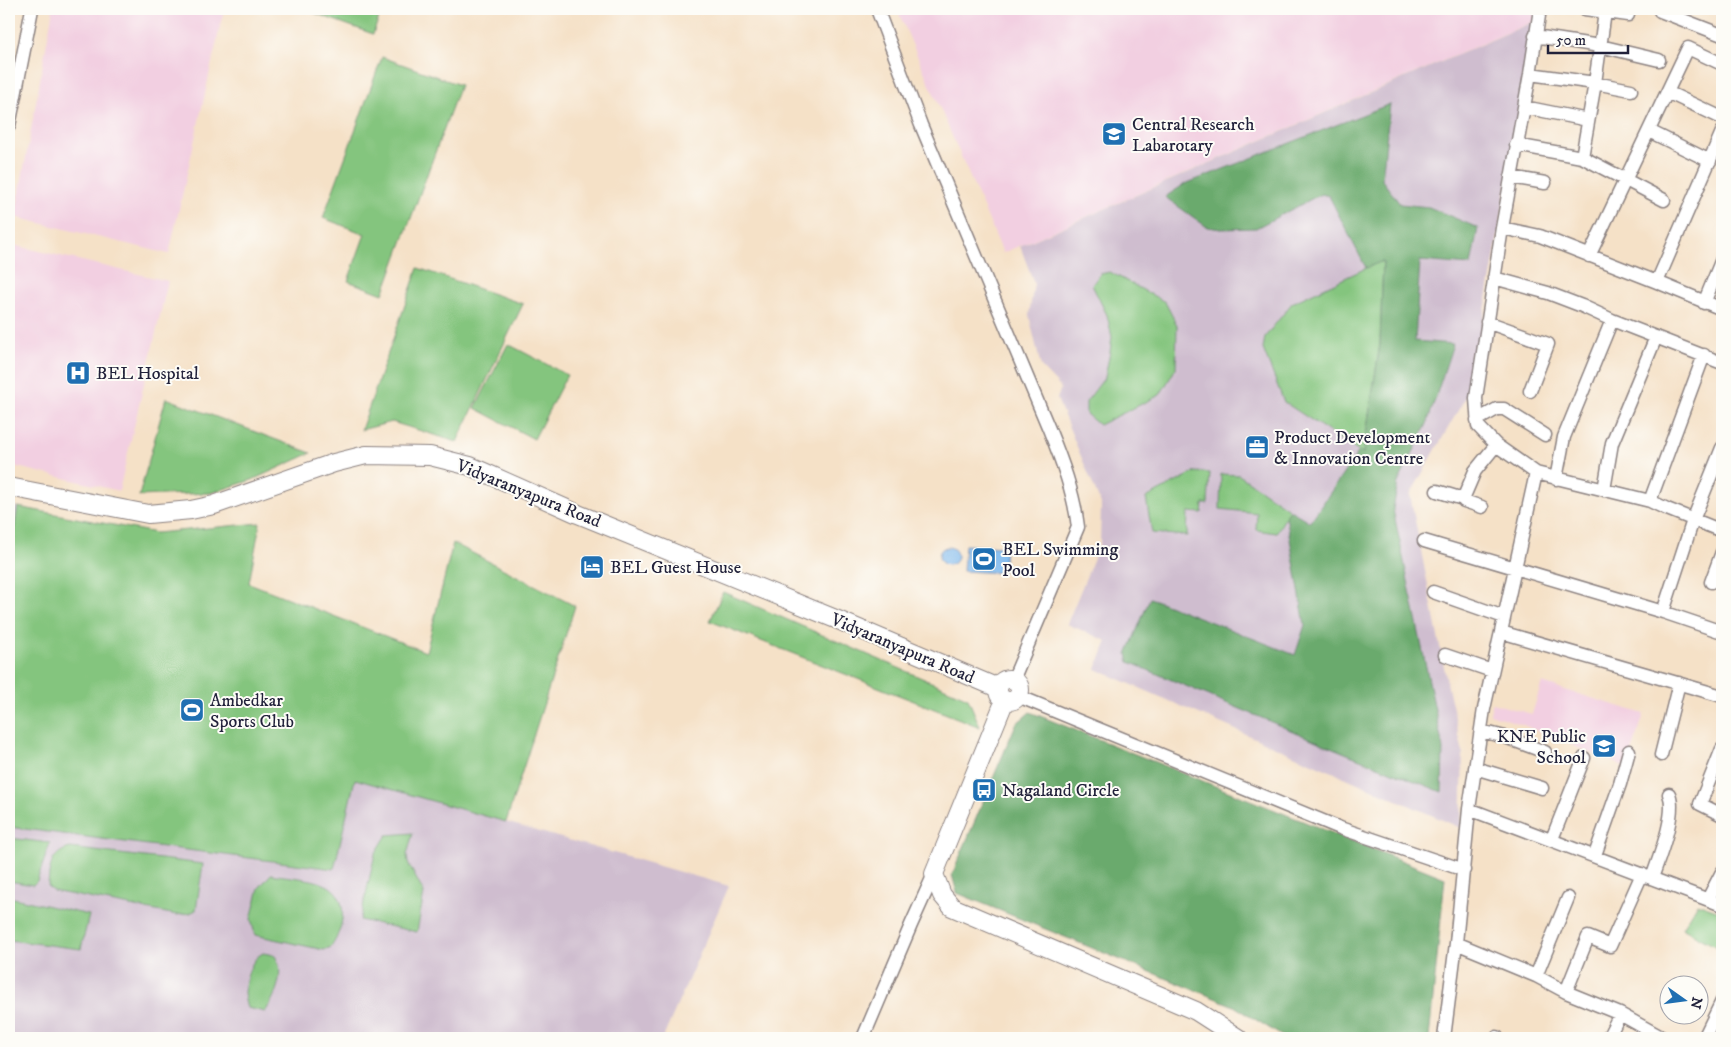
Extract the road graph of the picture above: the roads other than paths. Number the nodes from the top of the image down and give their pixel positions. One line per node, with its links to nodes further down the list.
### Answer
1 (32, 9): 20 (street)
2 (877, 9): 69 (street)
3 (1540, 9): 8 (street)
4 (1586, 9): 6 (street)
5 (1660, 11): 9 (street)
6 (1605, 12): 7 (street); 10 (street)
7 (1628, 15)
8 (1535, 36): 10 (street); 13 (street)
9 (1722, 36)
10 (1600, 46): 11 (street); 14 (street)
11 (1659, 60)
12 (1722, 64): 16 (street)
13 (1530, 74): 14 (street); 17 (street)
14 (1595, 83): 15 (street); 19 (street)
15 (1631, 90)
16 (1667, 92): 18 (street); 21 (street)
17 (1524, 106): 19 (street); 23 (street)
18 (1722, 118)
19 (1588, 120): 24 (street)
20 (9, 126)
21 (1649, 131): 25 (street); 27 (street)
22 (1722, 132): 25 (street)
23 (1516, 146): 24 (street); 26 (street)
24 (1582, 157): 27 (street)
25 (1710, 161): 34 (street)
26 (1511, 177): 28 (street); 30 (street)
27 (1625, 180): 29 (street); 31 (street)
28 (1545, 183)
29 (1664, 200)
30 (1502, 228): 31 (street); 33 (street)
31 (1589, 256): 34 (street)
32 (1722, 259): 35 (street)
33 (1494, 278): 37 (street); 38 (street)
34 (1657, 282): 35 (street)
35 (1704, 303): 36 (street)
36 (1722, 309)
37 (1612, 320): 39 (street); 48 (street)
38 (1487, 322): 42 (street); 43 (street)
39 (1656, 337): 40 (street); 50 (street)
40 (1704, 355): 41 (street); 53 (street)
41 (1722, 363)
42 (1530, 391)
43 (1477, 420): 44 (street); 45 (street)
44 (1545, 435)
45 (1496, 445): 47 (street); 52 (street)
46 (1722, 448): 55 (street)
47 (1536, 473): 48 (street); 59 (street)
48 (1556, 478): 50 (street)
49 (9, 487): 69 (main road, Vidyaranyapura Road)
50 (1604, 490): 53 (street)
51 (1438, 491): 52 (street)
52 (1463, 499): 54 (street)
53 (1650, 501): 55 (street)
54 (1482, 507)
55 (1693, 520): 56 (street); 62 (street)
56 (1722, 532)
57 (1424, 542): 59 (street)
58 (1722, 552): 60 (street)
59 (1515, 569): 62 (street); 63 (street)
60 (1712, 582)
61 (1433, 592): 63 (street)
62 (1663, 612): 65 (street)
63 (1504, 617): 64 (street)
64 (1501, 632): 67 (street); 68 (street)
65 (1722, 632)
66 (1445, 655): 67 (street)
67 (1492, 671): 71 (street)
68 (1679, 683): 70 (street); 75 (street)
69 (1009, 691): 84 (street); 86 (main road)
70 (1722, 696)
71 (1481, 731): 74 (street); 77 (street)
72 (1722, 749): 81 (street)
73 (1629, 751): 83 (street)
74 (1545, 752)
75 (1661, 755)
76 (1584, 758): 82 (street)
77 (1475, 768): 78 (street); 80 (street)
78 (1542, 788)
79 (1669, 794): 87 (street)
80 (1469, 809): 82 (street); 84 (street)
81 (1722, 816)
82 (1552, 839): 83 (street)
83 (1594, 856): 87 (street)
84 (1464, 870): 91 (street)
85 (1722, 872): 89 (street)
86 (934, 874): 96 (street); 97 (main road)
87 (1647, 876): 89 (street); 93 (street)
88 (1568, 898): 92 (street)
89 (1708, 900): 90 (street)
90 (1722, 905)
91 (1456, 943): 92 (street); 98 (street)
92 (1536, 976): 93 (street)
93 (1566, 992): 95 (street)
94 (1722, 1001): 101 (street)
95 (1620, 1014): 99 (street); 100 (street)
96 (863, 1038)
97 (1238, 1038)
98 (1444, 1038)
99 (1608, 1038)
100 (1663, 1038)
101 (1704, 1038)

